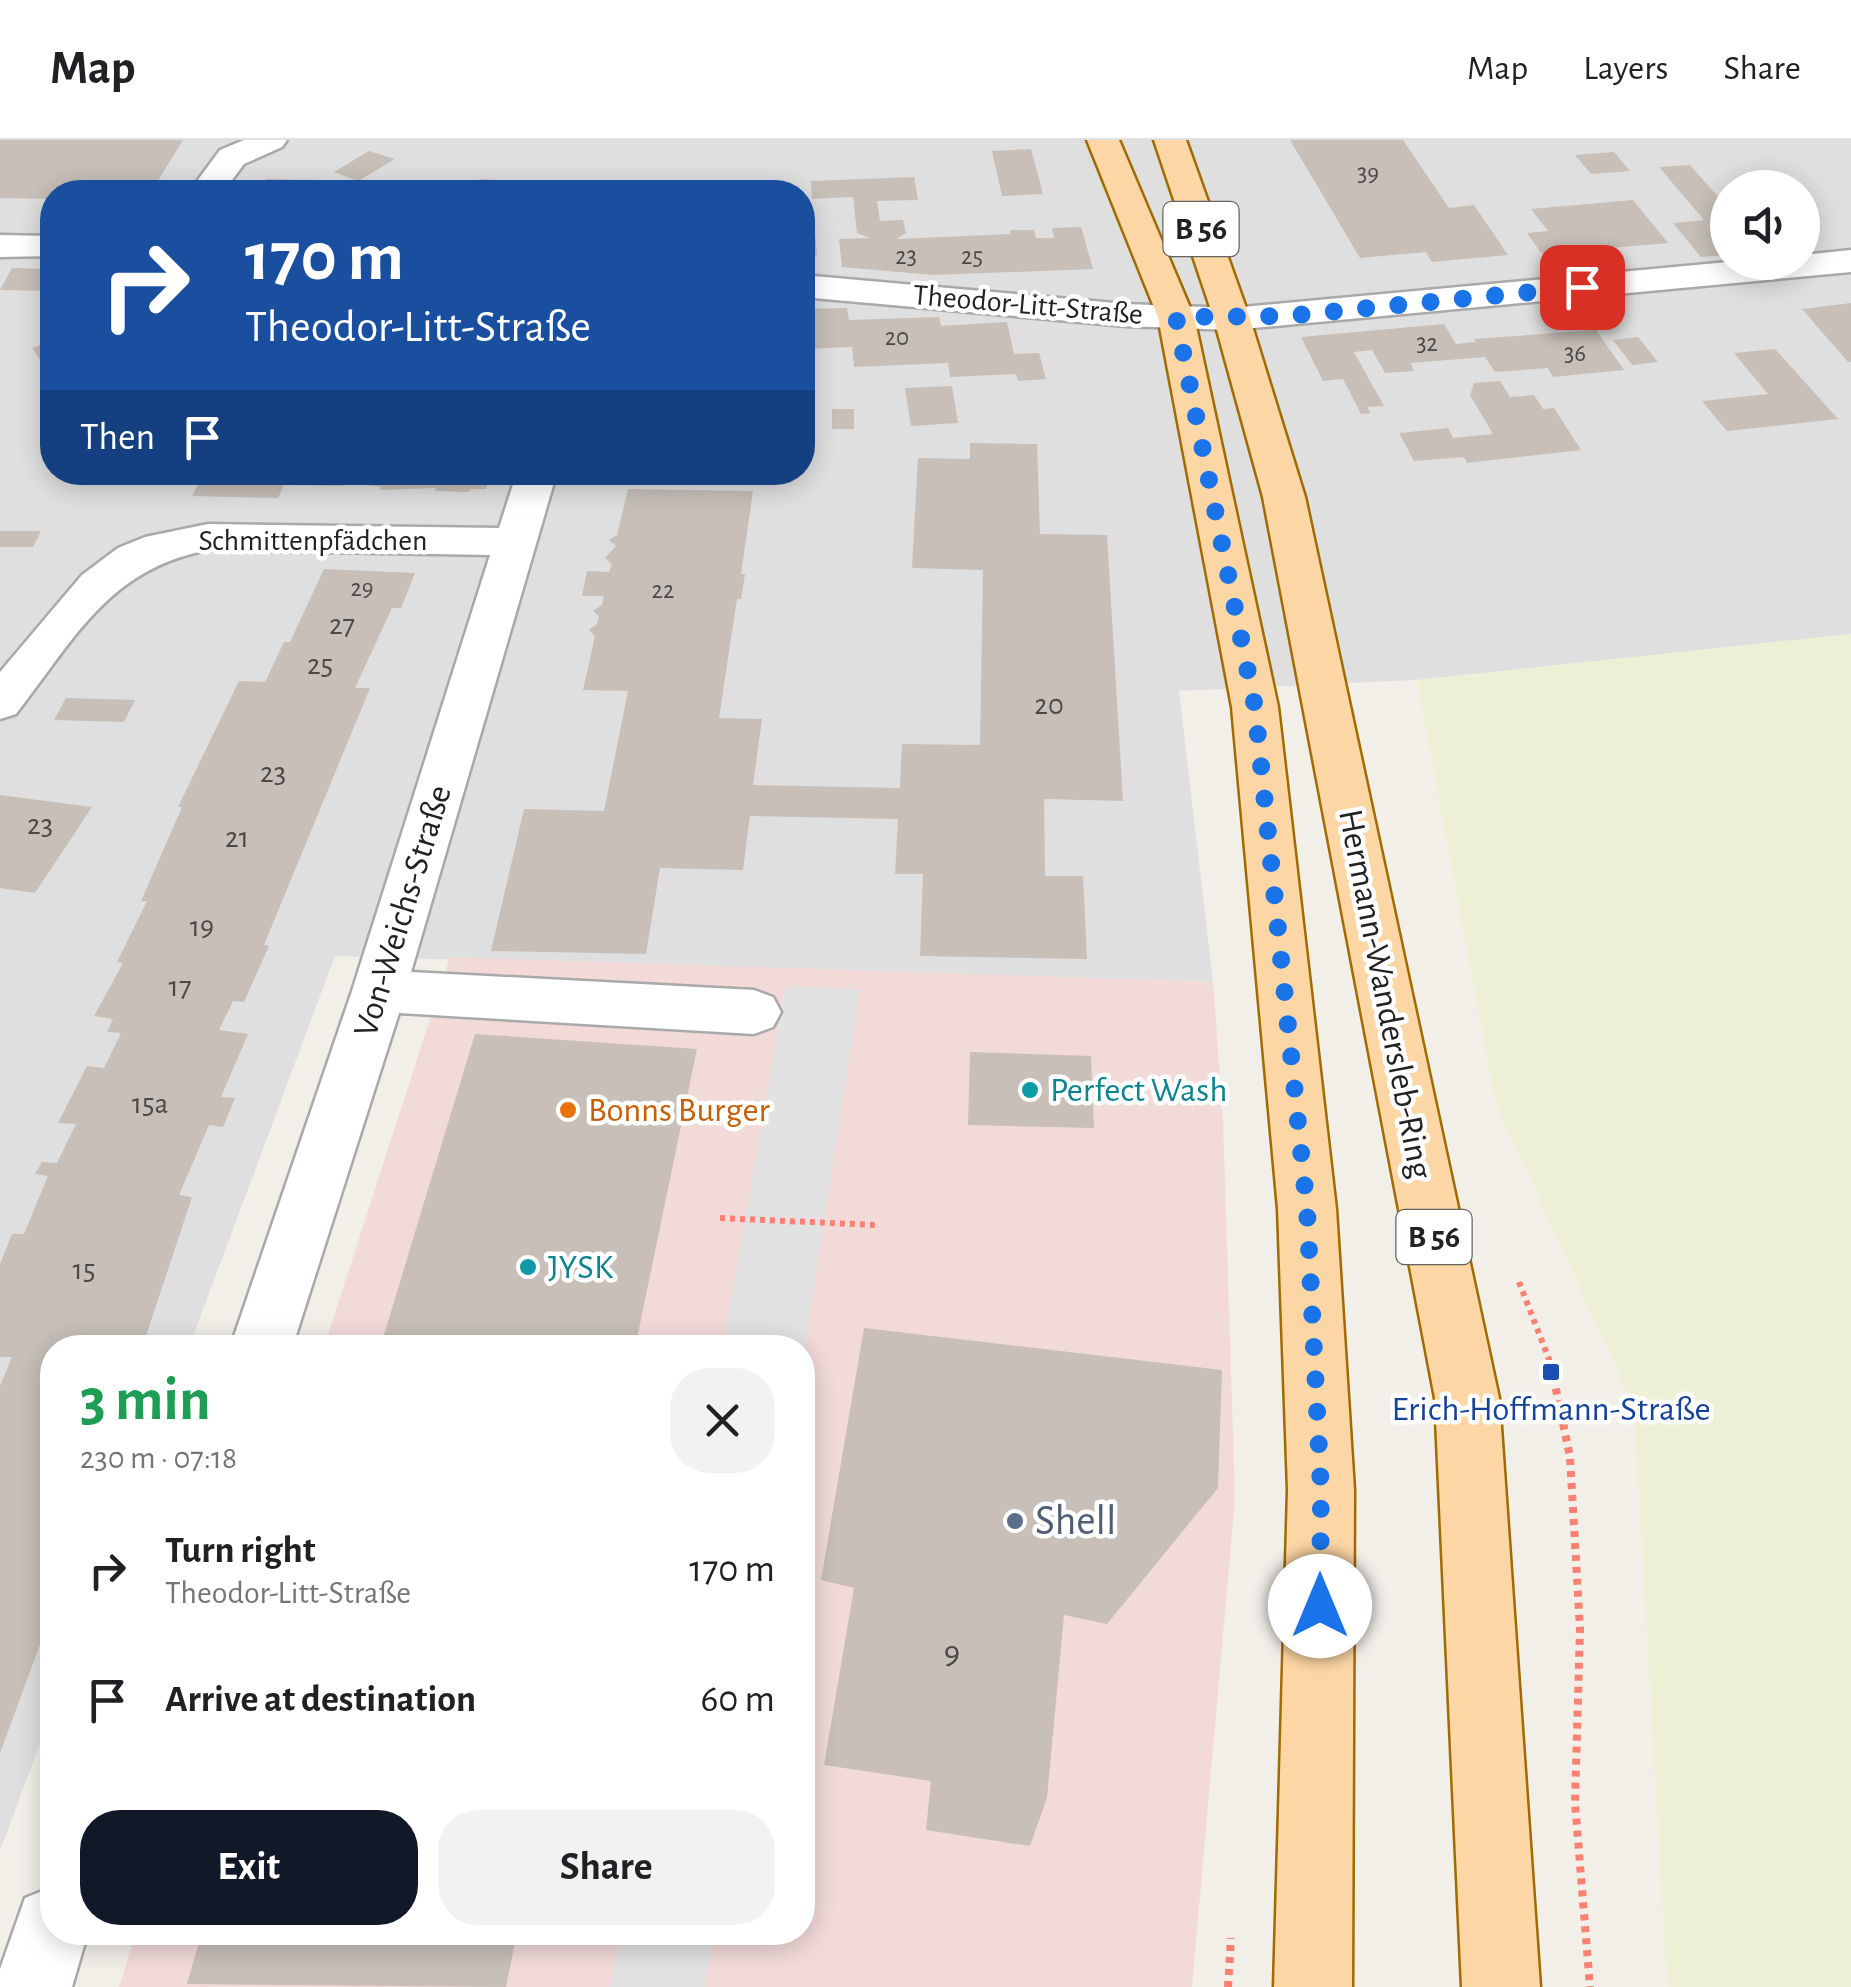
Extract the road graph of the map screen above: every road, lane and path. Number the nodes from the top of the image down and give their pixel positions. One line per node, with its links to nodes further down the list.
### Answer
1 (272, 140): 4 (street)
2 (1103, 140): 9 (main road, B 56)
3 (1170, 140): 10 (main road, Hermann-Wandersleb-Ring / B 56)
4 (215, 180)
5 (0, 246): 6 (street)
6 (40, 246)
7 (1851, 260): 10 (street, Theodor-Litt-Straße)
8 (815, 287): 9 (street, Theodor-Litt-Straße)
9 (1176, 317): 10 (street, Theodor-Litt-Straße); 23 (main road, B 56)
10 (1232, 318): 24 (main road, Hermann-Wandersleb-Ring / B 56)
11 (533, 485): 12 (street, Von-Weichs-Straße)
12 (514, 542): 13 (street, Schmittenpfädchen); 14 (street, Von-Weichs-Straße)
13 (0, 703)
14 (379, 991): 15 (street); 18 (street, Von-Weichs-Straße)
15 (754, 1012)
16 (720, 1218): 17 (path)
17 (875, 1226)
18 (265, 1335)
19 (1231, 1930): 22 (path)
20 (46, 1945): 21 (street)
21 (33, 1987)
22 (1228, 1987)
23 (1314, 1987)
24 (1501, 1987)

